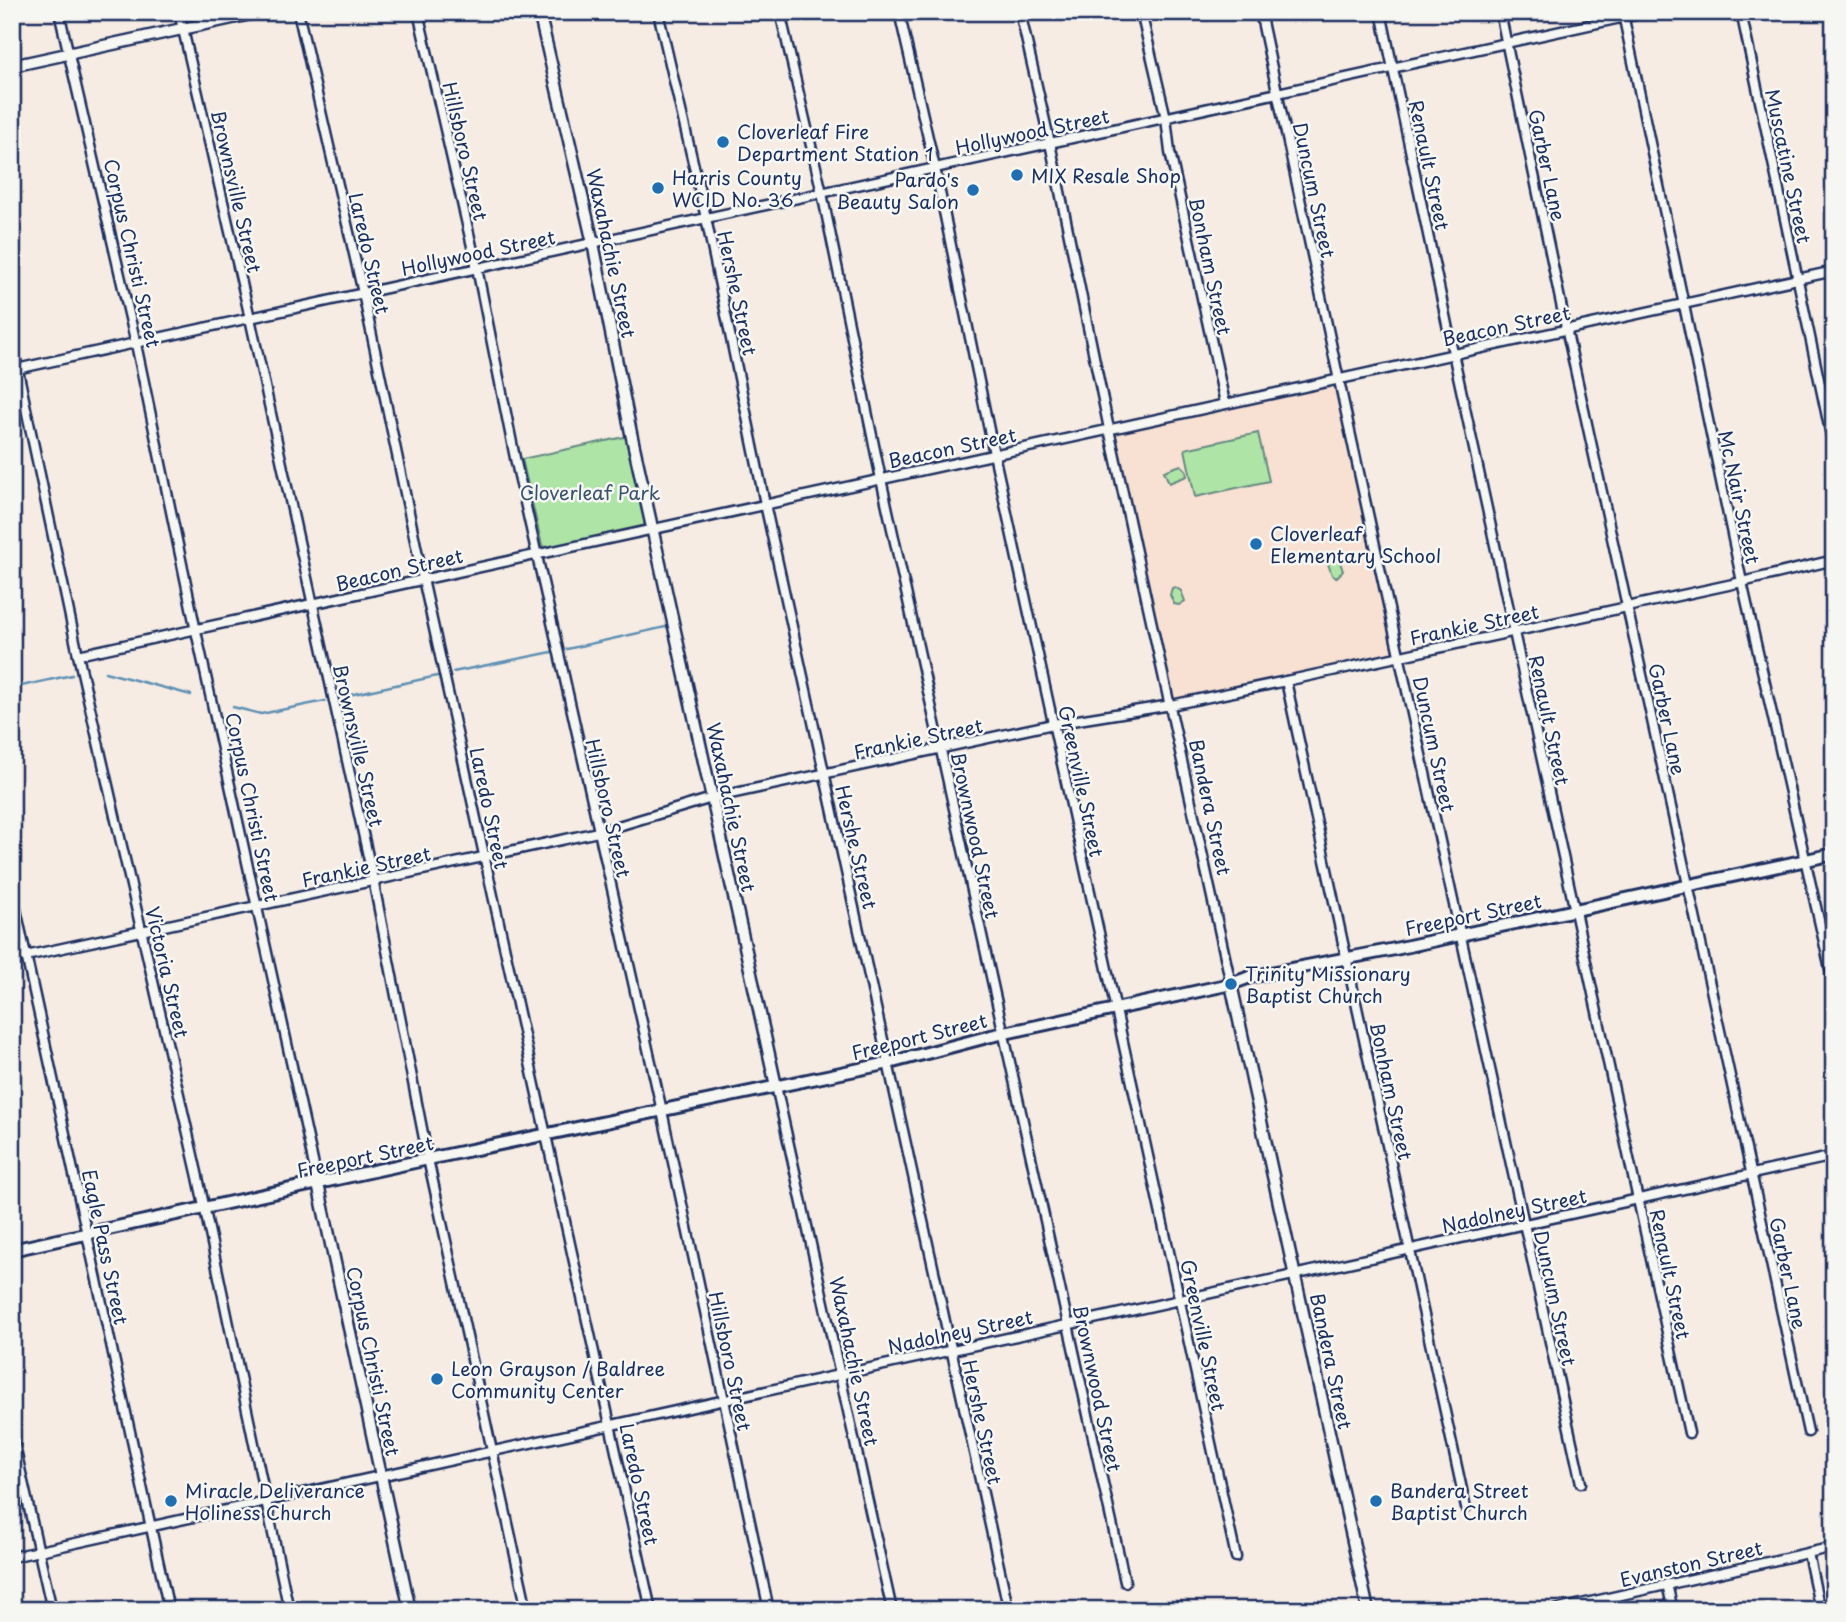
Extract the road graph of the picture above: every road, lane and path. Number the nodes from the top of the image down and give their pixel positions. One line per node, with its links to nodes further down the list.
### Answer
1 (59, 12): 20 (street, Corpus Christi Street)
2 (179, 12): 18 (street, Brownsville Street)
3 (260, 12): 18 (street)
4 (298, 12): 33 (street, Laredo Street)
5 (418, 12): 30 (street, Hillsboro Street)
6 (539, 12): 29 (street, Waxahachie Street)
7 (658, 12): 28 (street, Hershe Street)
8 (780, 12): 27 (street, Brownwood Street)
9 (899, 12): 26 (street, Greenville Street)
10 (1020, 12): 25 (street, Bandera Street)
11 (1141, 12): 24 (street, Bonham Street)
12 (1260, 12): 23 (street, Duncum Street)
13 (1381, 12): 22 (street, Renault Street)
14 (1500, 12): 19 (street, Garber Lane)
15 (1648, 12): 17 (street, Hollywood Street)
16 (1741, 12): 32 (street, Muscatine Street)
17 (1623, 15): 19 (street, Hollywood Street); 34 (street, Mc Nair Street)
18 (183, 29): 20 (street); 35 (street, Brownsville Street)
19 (1507, 43): 22 (street, Hollywood Street); 36 (street, Garber Lane)
20 (68, 53): 21 (street); 38 (street, Corpus Christi Street)
21 (12, 66)
22 (1394, 68): 23 (street, Hollywood Street); 39 (street, Renault Street)
23 (1279, 93): 24 (street, Hollywood Street); 41 (street, Duncum Street)
24 (1166, 118): 25 (street, Hollywood Street); 42 (street, Bonham Street)
25 (1050, 143): 26 (street, Hollywood Street); 43 (street, Bandera Street)
26 (935, 168): 27 (street, Hollywood Street); 45 (street, Greenville Street)
27 (822, 193): 28 (street, Hollywood Street); 46 (street, Brownwood Street)
28 (706, 218): 29 (street, Hollywood Street); 47 (street, Hershe Street)
29 (593, 243): 30 (street, Hollywood Street); 48 (street, Waxahachie Street)
30 (477, 268): 33 (street, Hollywood Street); 49 (street, Hillsboro Street)
31 (1834, 271): 32 (street, Beacon Street)
32 (1796, 278): 34 (street, Beacon Street); 44 (street, Muscatine Street)
33 (363, 293): 35 (street, Hollywood Street); 51 (street, Laredo Street)
34 (1683, 302): 36 (street, Beacon Street); 52 (street, Mc Nair Street)
35 (250, 318): 38 (street, Hollywood Street); 53 (street, Brownsville Street)
36 (1566, 328): 39 (street, Beacon Street); 54 (street, Garber Lane)
37 (12, 342): 40 (street, Victoria Street)
38 (136, 344): 40 (street, Hollywood Street); 55 (street, Corpus Christi Street)
39 (1453, 353): 41 (street, Beacon Street); 56 (street, Renault Street)
40 (15, 369): 57 (street, Victoria Street)
41 (1338, 378): 42 (street, Beacon Street); 58 (street, Duncum Street)
42 (1225, 403): 43 (street, Beacon Street)
43 (1109, 429): 45 (street, Beacon Street); 60 (street, Bandera Street)
44 (1834, 450)
45 (994, 454): 46 (street, Beacon Street); 61 (street, Greenville Street)
46 (881, 479): 47 (street, Beacon Street); 62 (street, Brownwood Street)
47 (765, 504): 48 (street, Beacon Street); 63 (street, Hershe Street)
48 (653, 529): 49 (street, Beacon Street); 64 (street, Waxahachie Street)
49 (537, 555): 51 (street, Beacon Street); 65 (street, Hillsboro Street)
50 (1834, 560): 52 (street, Frankie Street)
51 (423, 579): 53 (street, Beacon Street); 67 (street, Laredo Street)
52 (1742, 582): 54 (street, Frankie Street); 68 (street, Mc Nair Street)
53 (311, 605): 55 (street, Beacon Street); 69 (street, Brownsville Street)
54 (1628, 607): 56 (street, Frankie Street); 70 (street, Garber Lane)
55 (196, 631): 57 (street, Beacon Street); 72 (street, Corpus Christi Street)
56 (1515, 632): 58 (street, Frankie Street); 73 (street, Renault Street)
57 (78, 655): 74 (street, Victoria Street)
58 (1401, 656): 59 (street, Frankie Street); 75 (street, Duncum Street)
59 (1286, 681): 60 (street, Frankie Street); 78 (street, Bonham Street)
60 (1171, 705): 61 (street, Frankie Street); 79 (street, Bandera Street)
61 (1053, 724): 62 (street, Frankie Street); 81 (street, Greenville Street)
62 (941, 749): 63 (street, Frankie Street); 82 (street, Brownwood Street)
63 (825, 774): 64 (street, Frankie Street); 83 (street, Hershe Street)
64 (712, 798): 65 (street, Frankie Street); 84 (street, Waxahachie Street)
65 (598, 832): 67 (street, Frankie Street); 85 (street, Hillsboro Street)
66 (1834, 854): 68 (main road, Freeport Street)
67 (485, 856): 69 (street, Frankie Street); 86 (street, Laredo Street)
68 (1806, 860): 70 (main road, Freeport Street); 80 (street, Mc Nair Street)
69 (373, 879): 72 (street, Frankie Street); 88 (street, Brownsville Street)
70 (1688, 885): 73 (main road, Freeport Street); 89 (street, Garber Lane)
71 (12, 891): 76 (street, Eagle Pass Street)
72 (257, 906): 74 (street, Frankie Street); 90 (street, Corpus Christi Street)
73 (1575, 909): 75 (main road, Freeport Street); 91 (street, Renault Street)
74 (143, 931): 76 (street, Frankie Street); 92 (street, Victoria Street)
75 (1460, 934): 78 (main road, Freeport Street); 93 (street, Duncum Street)
76 (26, 956): 77 (street, Frankie Street); 94 (street, Eagle Pass Street)
77 (12, 959)
78 (1348, 959): 79 (main road, Freeport Street); 95 (street, Bonham Street)
79 (1231, 984): 81 (main road, Freeport Street); 97 (street, Bandera Street)
80 (1834, 986)
81 (1116, 1009): 82 (main road, Freeport Street); 98 (street, Greenville Street)
82 (1004, 1034): 83 (main road, Freeport Street); 99 (street, Brownwood Street)
83 (889, 1063): 84 (main road, Freeport Street); 100 (street, Hershe Street)
84 (776, 1086): 85 (main road, Freeport Street); 101 (street, Waxahachie Street)
85 (662, 1111): 86 (main road, Freeport Street); 102 (street, Hillsboro Street)
86 (546, 1135): 88 (main road, Freeport Street); 103 (street, Laredo Street)
87 (1834, 1156): 89 (street, Nadolney Street)
88 (428, 1159): 90 (main road, Freeport Street); 107 (street, Brownsville Street)
89 (1752, 1174): 91 (street, Nadolney Street); 104 (street, Garber Lane)
90 (318, 1184): 92 (main road, Freeport Street); 108 (street, Corpus Christi Street)
91 (1638, 1199): 93 (street, Nadolney Street); 106 (street, Renault Street)
92 (203, 1209): 94 (main road, Freeport Street); 110 (street, Victoria Street)
93 (1524, 1224): 95 (street, Nadolney Street); 109 (street, Duncum Street)
94 (87, 1234): 96 (main road, Freeport Street); 112 (street, Eagle Pass Street)
95 (1410, 1249): 97 (street, Nadolney Street); 111 (street, Bonham Street)
96 (12, 1251)
97 (1295, 1274): 98 (street, Nadolney Street); 129 (street, Bandera Street)
98 (1180, 1299): 99 (street, Nadolney Street); 117 (street, Greenville Street)
99 (1068, 1324): 100 (street, Nadolney Street); 118 (street, Brownwood Street)
100 (951, 1349): 101 (street, Nadolney Street); 120 (street, Hershe Street)
101 (839, 1374): 102 (street, Nadolney Street); 128 (street, Waxahachie Street)
102 (722, 1399): 103 (street, Nadolney Street); 127 (street, Hillsboro Street)
103 (610, 1424): 107 (street, Nadolney Street); 126 (street, Laredo Street)
104 (1808, 1432)
105 (12, 1433): 114 (street)
106 (1689, 1433)
107 (492, 1450): 108 (street, Nadolney Street); 125 (street, Brownsville Street)
108 (381, 1475): 110 (street, Nadolney Street); 124 (street, Corpus Christi Street)
109 (1581, 1483)
110 (265, 1500): 112 (street, Nadolney Street); 123 (street, Victoria Street)
111 (1466, 1508)
112 (150, 1525): 114 (street, Nadolney Street); 122 (street, Eagle Pass Street)
113 (1834, 1547): 115 (street, Evanston Street)
114 (39, 1551): 116 (street, Nadolney Street); 121 (street)
115 (1808, 1553): 119 (street, Evanston Street); 132 (street)
116 (12, 1557)
117 (1236, 1557)
118 (1125, 1582)
119 (1667, 1584): 130 (street, Evanston Street); 131 (street)
120 (1008, 1607)
121 (52, 1610)
122 (169, 1610)
123 (289, 1610)
124 (410, 1610)
125 (527, 1610)
126 (651, 1610)
127 (769, 1610)
128 (892, 1610)
129 (1368, 1610)
130 (1555, 1610)
131 (1673, 1610)
132 (1820, 1610)

